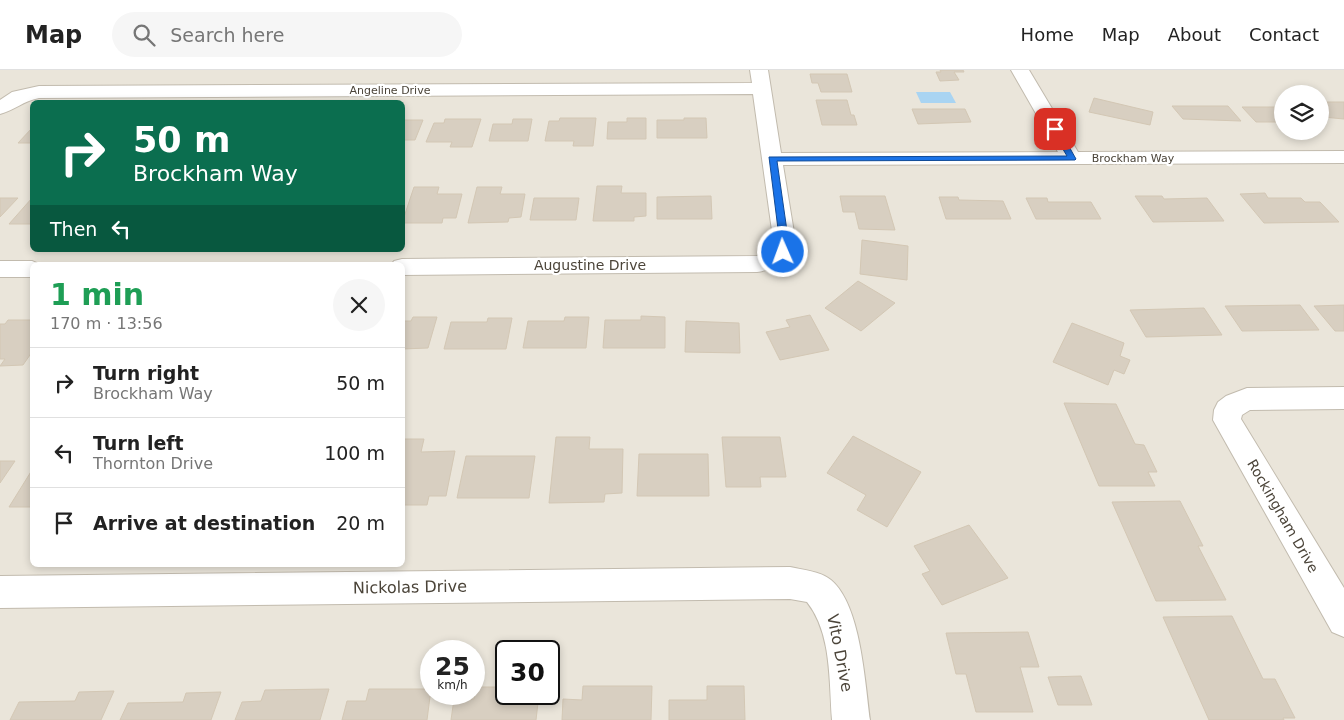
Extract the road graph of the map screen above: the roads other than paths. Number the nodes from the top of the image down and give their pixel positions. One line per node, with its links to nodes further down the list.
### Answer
1 (1020, 70): 6 (street)
2 (760, 79): 3 (street, Angeline Drive); 5 (street)
3 (0, 108)
4 (1344, 157): 6 (street, Brockham Way)
5 (772, 159): 6 (street, Brockham Way); 7 (street, Augustine Drive)
6 (1072, 159)
7 (405, 266)
8 (0, 269): 9 (street)
9 (30, 269)
10 (1344, 398): 13 (street, Rockingham Drive)
11 (818, 590): 12 (street, Nickolas Drive); 14 (street, Vito Drive)
12 (0, 592)
13 (1344, 620)
14 (851, 720)

